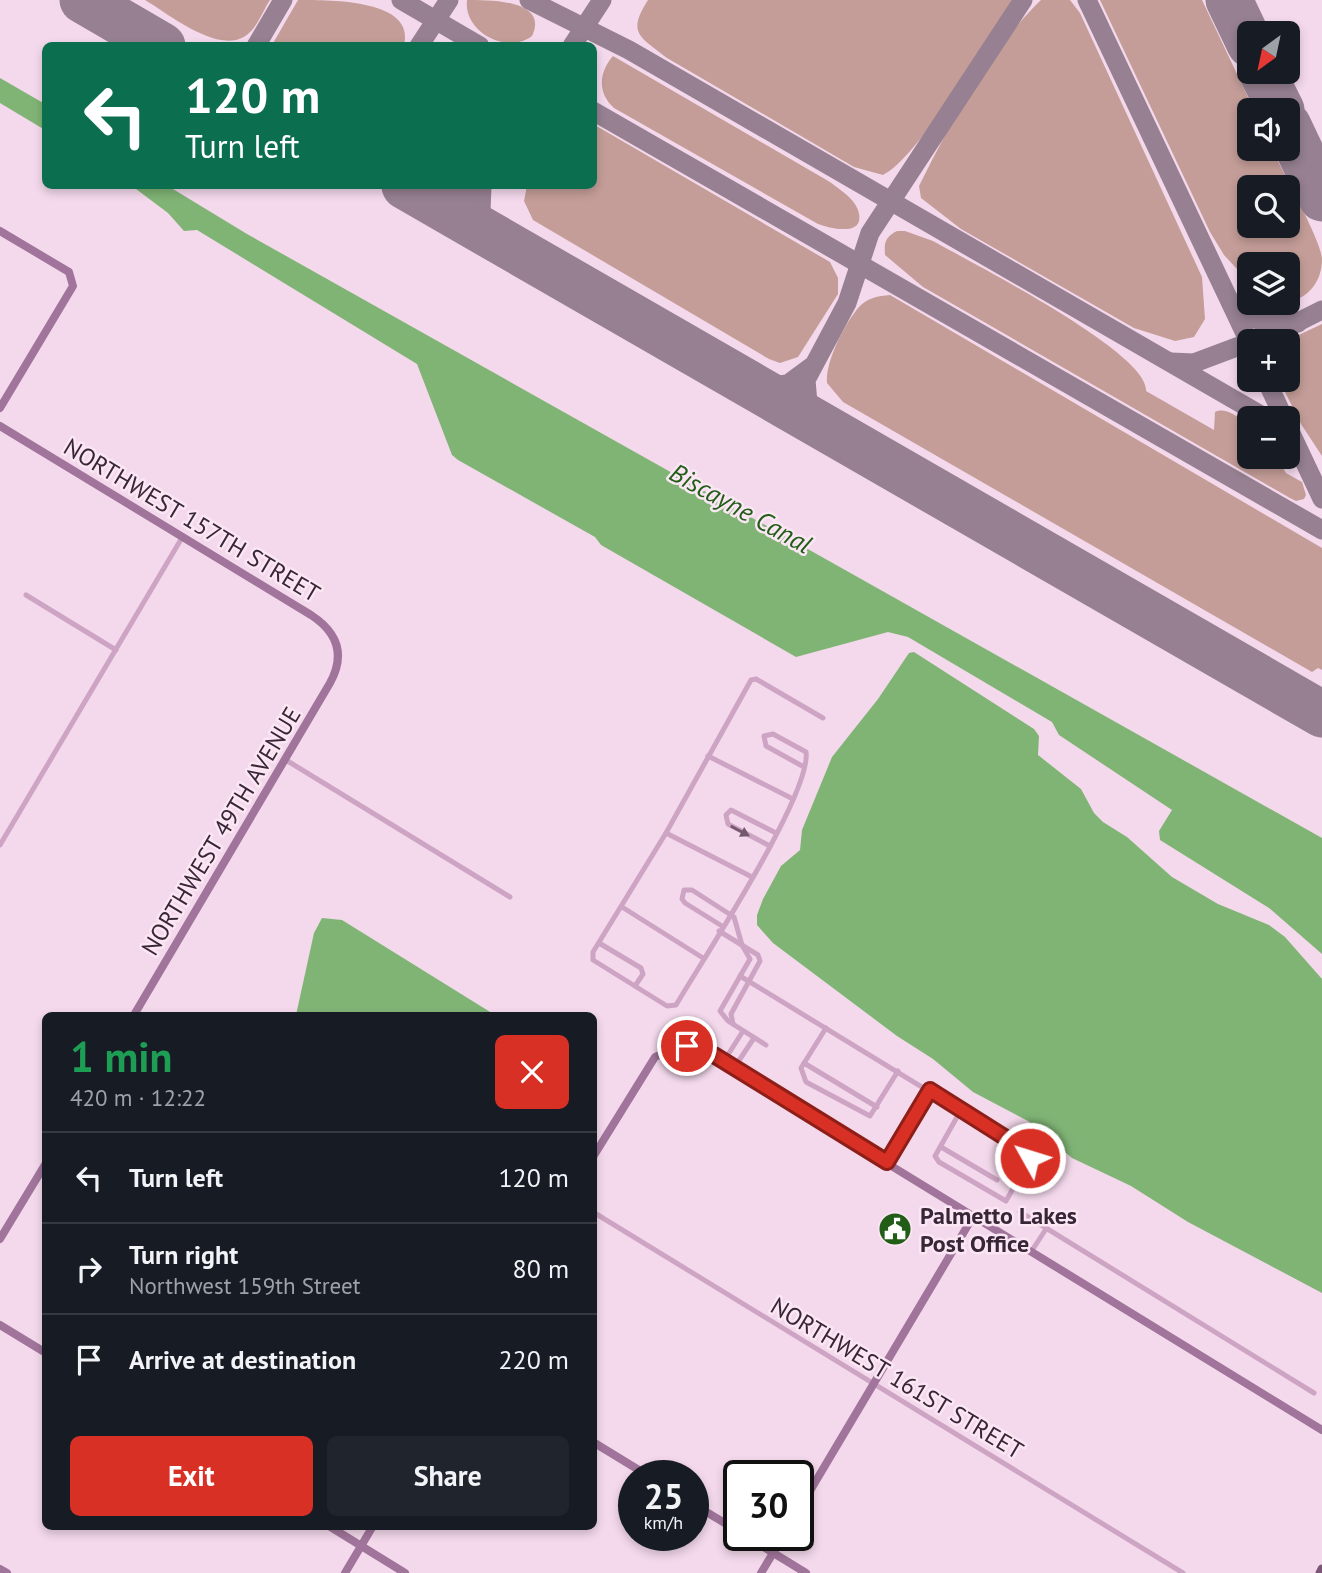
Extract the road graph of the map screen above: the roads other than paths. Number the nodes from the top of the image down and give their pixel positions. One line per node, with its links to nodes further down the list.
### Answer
1 (0, 232): 2 (street)
2 (0, 408)
3 (0, 426): 4 (street, NORTHWEST 157TH STREET)
4 (183, 536): 6 (street); 7 (street, NORTHWEST 157TH STREET)
5 (26, 596): 6 (street)
6 (116, 650): 15 (street)
7 (338, 665): 10 (street, NORTHWEST 49TH AVENUE)
8 (823, 718): 9 (street)
9 (708, 756): 12 (street); 13 (street)
10 (286, 760): 18 (street); 28 (street, NORTHWEST 49TH AVENUE)
11 (804, 767): 11 (street); 12 (street)
12 (793, 799): 14 (street)
13 (666, 833): 17 (street); 19 (street)
14 (776, 833): 16 (street); 16 (street, one-way to 16)
15 (0, 845)
16 (770, 846): 17 (street)
17 (752, 877): 20 (street)
18 (510, 897)
19 (622, 907): 22 (street); 24 (street)
20 (730, 913): 21 (street); 21 (street); 23 (street)
21 (720, 929): 23 (street); 24 (street)
22 (599, 943): 27 (street); 27 (street)
23 (742, 945): 25 (street); 26 (street)
24 (703, 958): 27 (street)
25 (740, 976): 26 (street); 29 (street)
26 (750, 982): 29 (street); 30 (street)
27 (635, 986)
28 (136, 1012)
29 (733, 1024): 31 (street)
30 (826, 1028): 35 (street); 37 (street)
31 (743, 1031): 32 (street); 34 (street)
32 (754, 1038): 33 (street); 36 (street)
33 (766, 1045)
34 (724, 1061): 36 (street); 42 (street)
35 (804, 1063): 39 (street); 39 (street)
36 (734, 1068): 43 (street)
37 (898, 1071): 38 (street); 39 (street)
38 (930, 1090): 40 (street); 43 (street)
39 (877, 1107)
40 (961, 1110): 41 (street); 41 (street)
41 (940, 1147): 45 (street)
42 (597, 1150)
43 (887, 1162): 48 (street)
44 (42, 1170): 50 (street)
45 (997, 1181)
46 (1020, 1212): 49 (street)
47 (597, 1214): 54 (street, NORTHWEST 161ST STREET)
48 (974, 1215): 51 (street); 54 (street)
49 (1046, 1228): 51 (street); 55 (street)
50 (0, 1239)
51 (1031, 1252): 56 (street)
52 (0, 1325): 53 (street)
53 (42, 1351)
54 (874, 1385): 59 (street); 70 (street, NORTHWEST 161ST STREET)
55 (1314, 1393)
56 (1322, 1430)
57 (597, 1444): 58 (street)
58 (622, 1460)
59 (814, 1484)
60 (335, 1530): 62 (street)
61 (371, 1530): 62 (street)
62 (361, 1546): 66 (street); 67 (street)
63 (773, 1552): 68 (street); 69 (street)
64 (0, 1569): 65 (street)
65 (7, 1573)
66 (345, 1573)
67 (405, 1573)
68 (761, 1573)
69 (806, 1573)
70 (1183, 1573)

